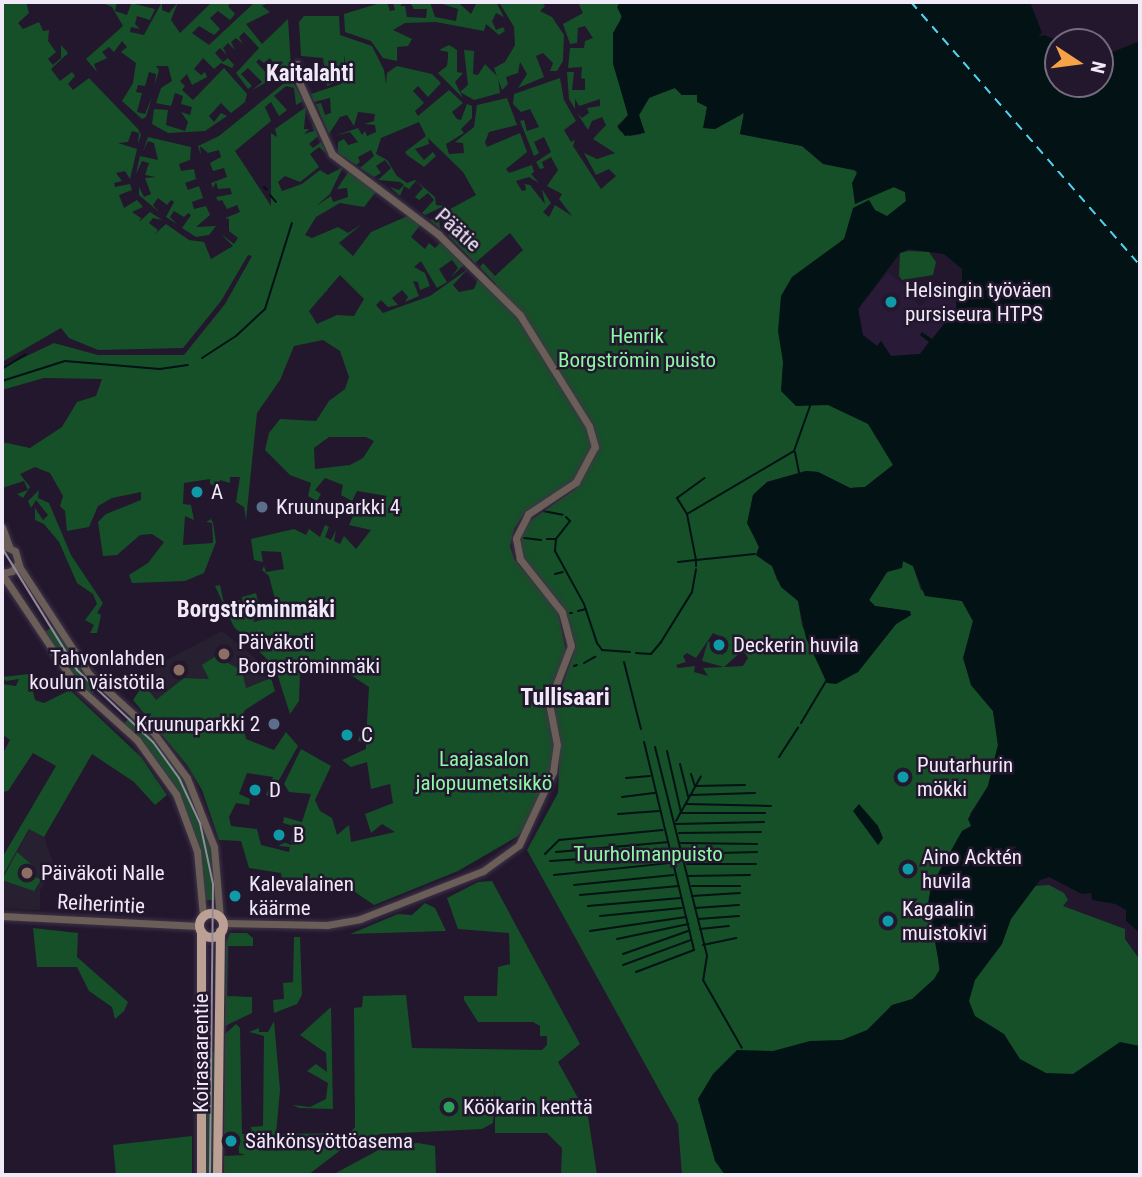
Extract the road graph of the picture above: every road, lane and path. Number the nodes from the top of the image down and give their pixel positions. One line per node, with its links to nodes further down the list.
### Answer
1 (297, 64): 8 (street, Päätie)
2 (2, 527): 3 (street)
3 (5, 546): 4 (street, Koirasaarentie)
4 (18, 563): 5 (street); 8 (street, Koirasaarentie)
5 (2, 573): 7 (street)
6 (2, 916): 9 (street, Reiherintie)
7 (203, 916): 8 (main road); 9 (main road)
8 (221, 924): 9 (main road); 11 (main road, Koirasaarentie)
9 (200, 929): 10 (main road, Koirasaarentie)
10 (201, 1175)
11 (217, 1175)

